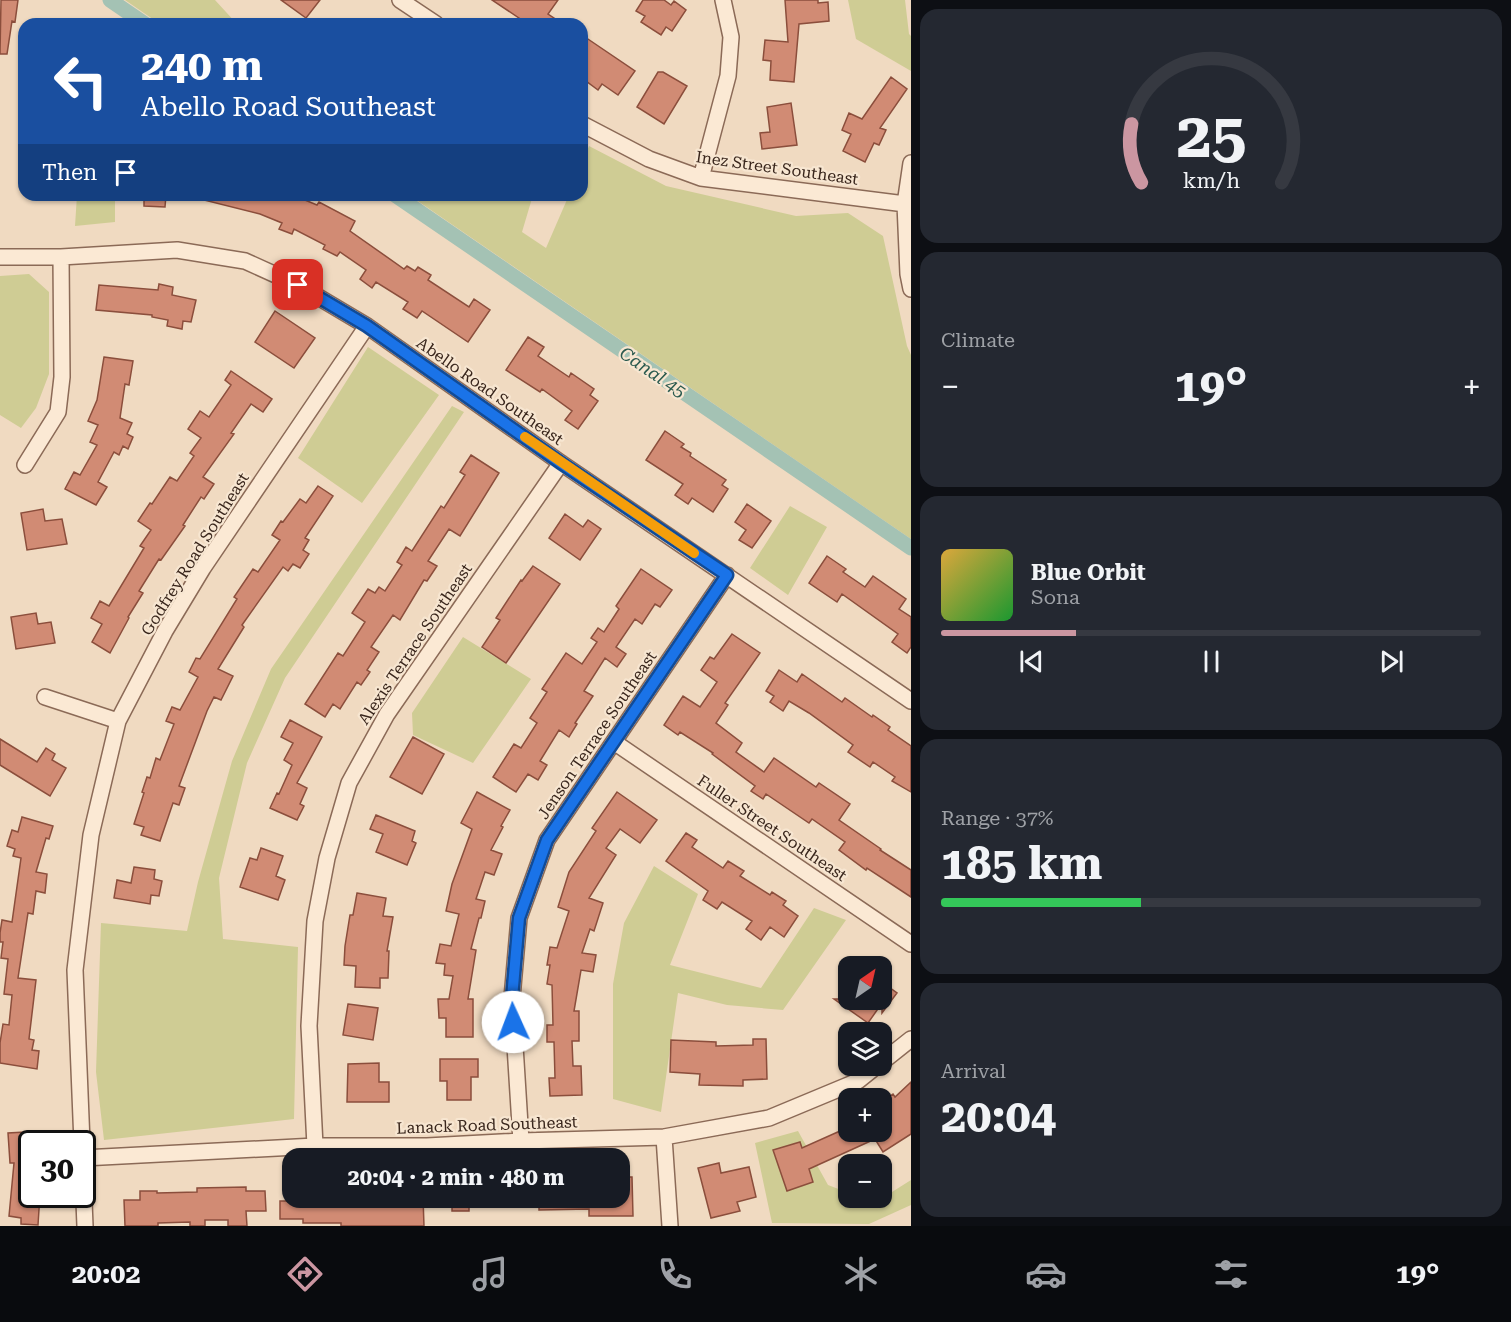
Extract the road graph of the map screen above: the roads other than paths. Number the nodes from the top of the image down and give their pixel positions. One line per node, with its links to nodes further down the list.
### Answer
1 (400, 0): 3 (street)
2 (723, 0): 6 (street)
3 (427, 18)
4 (588, 127): 6 (street, Inez Street Southeast)
5 (911, 163): 7 (street)
6 (701, 178): 7 (street, Inez Street Southeast)
7 (905, 204): 10 (street)
8 (0, 257): 9 (street, Abello Road Southeast)
9 (61, 257): 11 (street, Abello Road Southeast); 13 (street)
10 (911, 290)
11 (367, 326): 12 (street, Abello Road Southeast); 17 (street, Godfrey Road Southeast)
12 (561, 463): 14 (street, Abello Road Southeast); 26 (street, Alexis Terrace Southeast)
13 (25, 465)
14 (727, 575): 16 (street, Abello Road Southeast); 18 (street, Jenson Terrace Southeast)
15 (45, 697): 17 (street)
16 (911, 700)
17 (118, 721): 23 (street, Godfrey Road Southeast)
18 (614, 742): 19 (street, Fuller Street Southeast); 25 (street, Jenson Terrace Southeast)
19 (911, 944)
20 (911, 1039): 21 (street)
21 (892, 1054)
22 (864, 1076): 24 (street, Lanack Road Southeast)
23 (81, 1130)
24 (664, 1137): 25 (street, Lanack Road Southeast); 30 (street)
25 (521, 1141): 26 (street, Lanack Road Southeast)
26 (315, 1146): 27 (street, Lanack Road Southeast)
27 (96, 1157)
28 (84, 1208): 29 (street)
29 (85, 1226)
30 (670, 1226)

